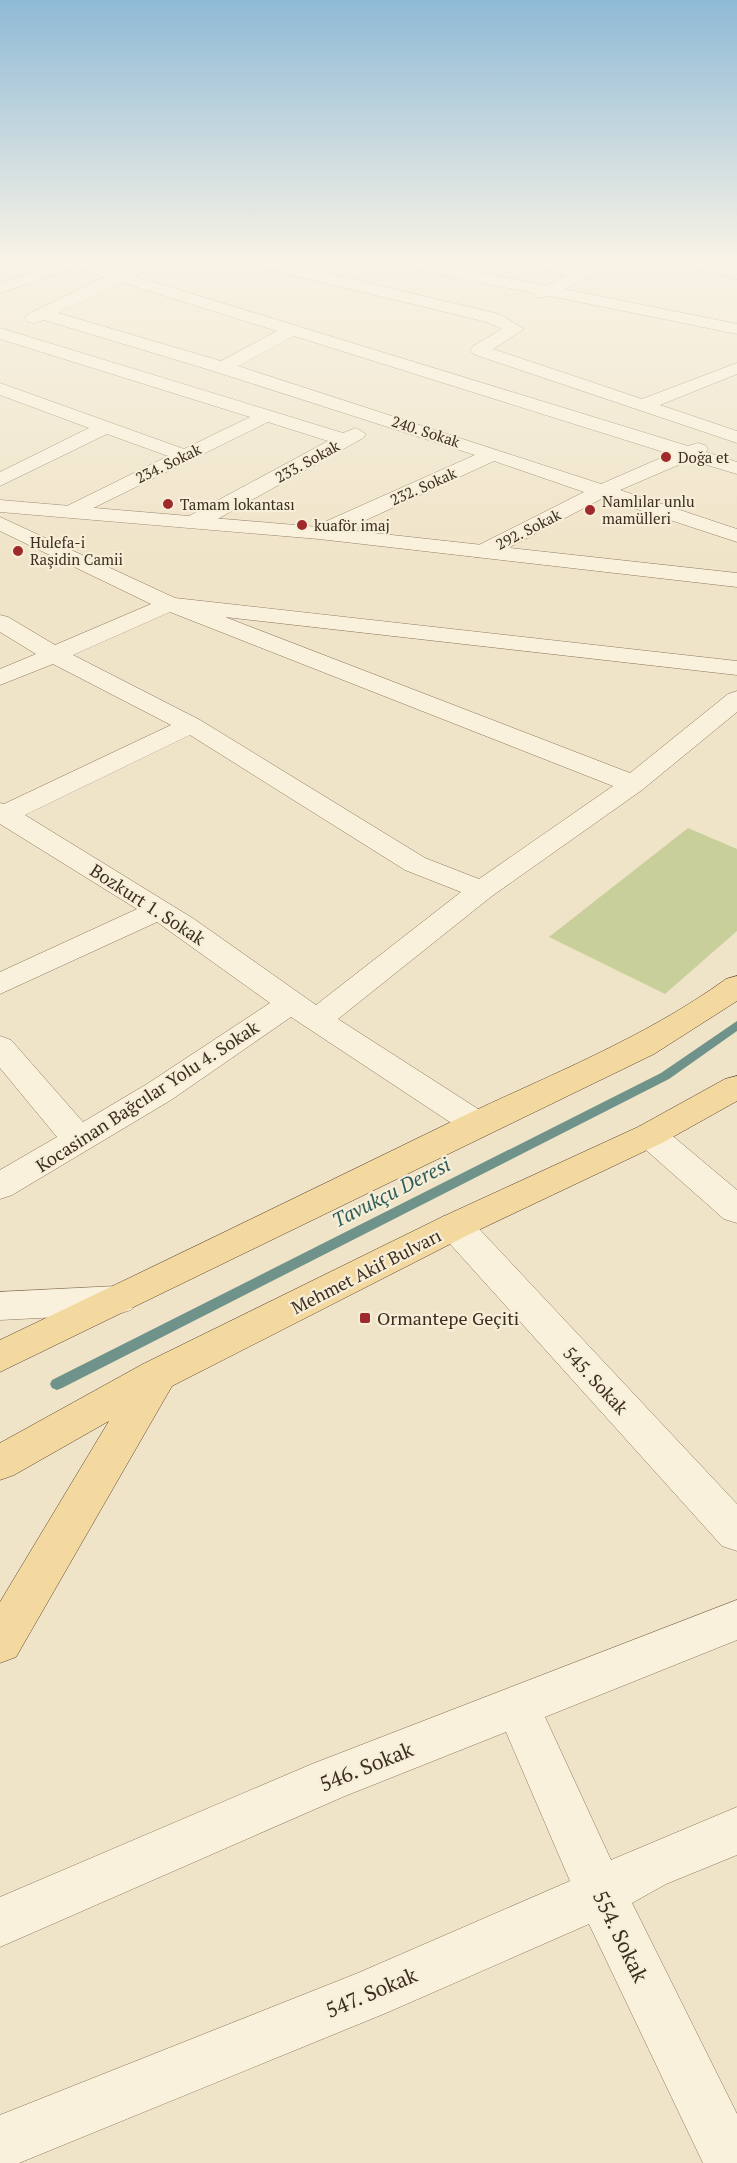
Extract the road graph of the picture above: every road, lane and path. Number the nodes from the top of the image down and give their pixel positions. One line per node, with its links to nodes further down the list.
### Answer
1 (76, 358): 10 (street)
2 (192, 358): 6 (street, 240. Sokak)
3 (240, 358): 6 (street)
4 (387, 358): 15 (street)
5 (503, 358): 9 (street)
6 (223, 367): 11 (street, 240. Sokak)
7 (737, 368): 9 (street)
8 (0, 389): 12 (street)
9 (645, 404): 13 (street)
10 (264, 417): 14 (street); 17 (street, 234. Sokak)
11 (385, 418): 14 (street, 233. Sokak); 16 (street, 240. Sokak)
12 (106, 427): 17 (street); 19 (street)
13 (734, 434): 15 (street, 292. Sokak)
14 (345, 440): 25 (street, 233. Sokak)
15 (691, 453): 20 (street); 22 (street, 292. Sokak)
16 (494, 454): 22 (street, 240. Sokak); 27 (street, 232. Sokak)
17 (183, 455): 24 (street, 234. Sokak)
18 (0, 458): 19 (street)
19 (26, 466): 21 (street)
20 (737, 468)
21 (0, 480)
22 (601, 491): 28 (street, 240. Sokak); 29 (street, 292. Sokak)
23 (0, 506): 24 (street)
24 (72, 511): 25 (street)
25 (197, 521): 27 (street)
26 (0, 523): 31 (street)
27 (319, 533): 29 (street)
28 (737, 536)
29 (483, 552): 30 (street)
30 (737, 580)
31 (170, 604): 33 (street); 34 (street); 38 (street)
32 (0, 622): 33 (street)
33 (54, 654): 35 (street); 37 (street)
34 (737, 668)
35 (0, 678)
36 (737, 699): 38 (street, Kocasinan Bağcılar Yolu 4. Sokak)
37 (191, 725): 39 (street); 40 (street)
38 (633, 784): 40 (street, Kocasinan Bağcılar Yolu 4. Sokak)
39 (1, 813): 41 (street, Bozkurt 1. Sokak)
40 (482, 890): 44 (street, Kocasinan Bağcılar Yolu 4. Sokak)
41 (159, 910): 42 (street); 44 (street, Bozkurt 1. Sokak)
42 (0, 984)
43 (737, 986): 47 (main road)
44 (304, 1012): 47 (street, Bozkurt 1. Sokak); 49 (street, Kocasinan Bağcılar Yolu 4. Sokak)
45 (0, 1047): 49 (street)
46 (737, 1087): 48 (main road, Mehmet Akif Bulvarı)
47 (477, 1124): 53 (main road)
48 (650, 1135): 51 (street); 52 (main road, Mehmet Akif Bulvarı)
49 (80, 1141): 50 (street, Kocasinan Bağcılar Yolu 4. Sokak)
50 (0, 1186)
51 (737, 1210)
52 (455, 1226): 56 (main road, Mehmet Akif Bulvarı); 58 (street, 545. Sokak)
53 (118, 1300): 54 (street); 55 (main road)
54 (0, 1306)
55 (0, 1357)
56 (157, 1375): 57 (main road, Mehmet Akif Bulvarı); 60 (main road)
57 (8, 1452)
58 (737, 1533)
59 (737, 1620): 61 (street, 546. Sokak)
60 (0, 1643)
61 (517, 1705): 63 (street, 554. Sokak); 64 (street, 546. Sokak)
62 (737, 1831): 63 (street, 547. Sokak)
63 (600, 1893): 65 (street, 547. Sokak); 66 (street, 554. Sokak)
64 (0, 1922)
65 (0, 2143)
66 (732, 2163)

